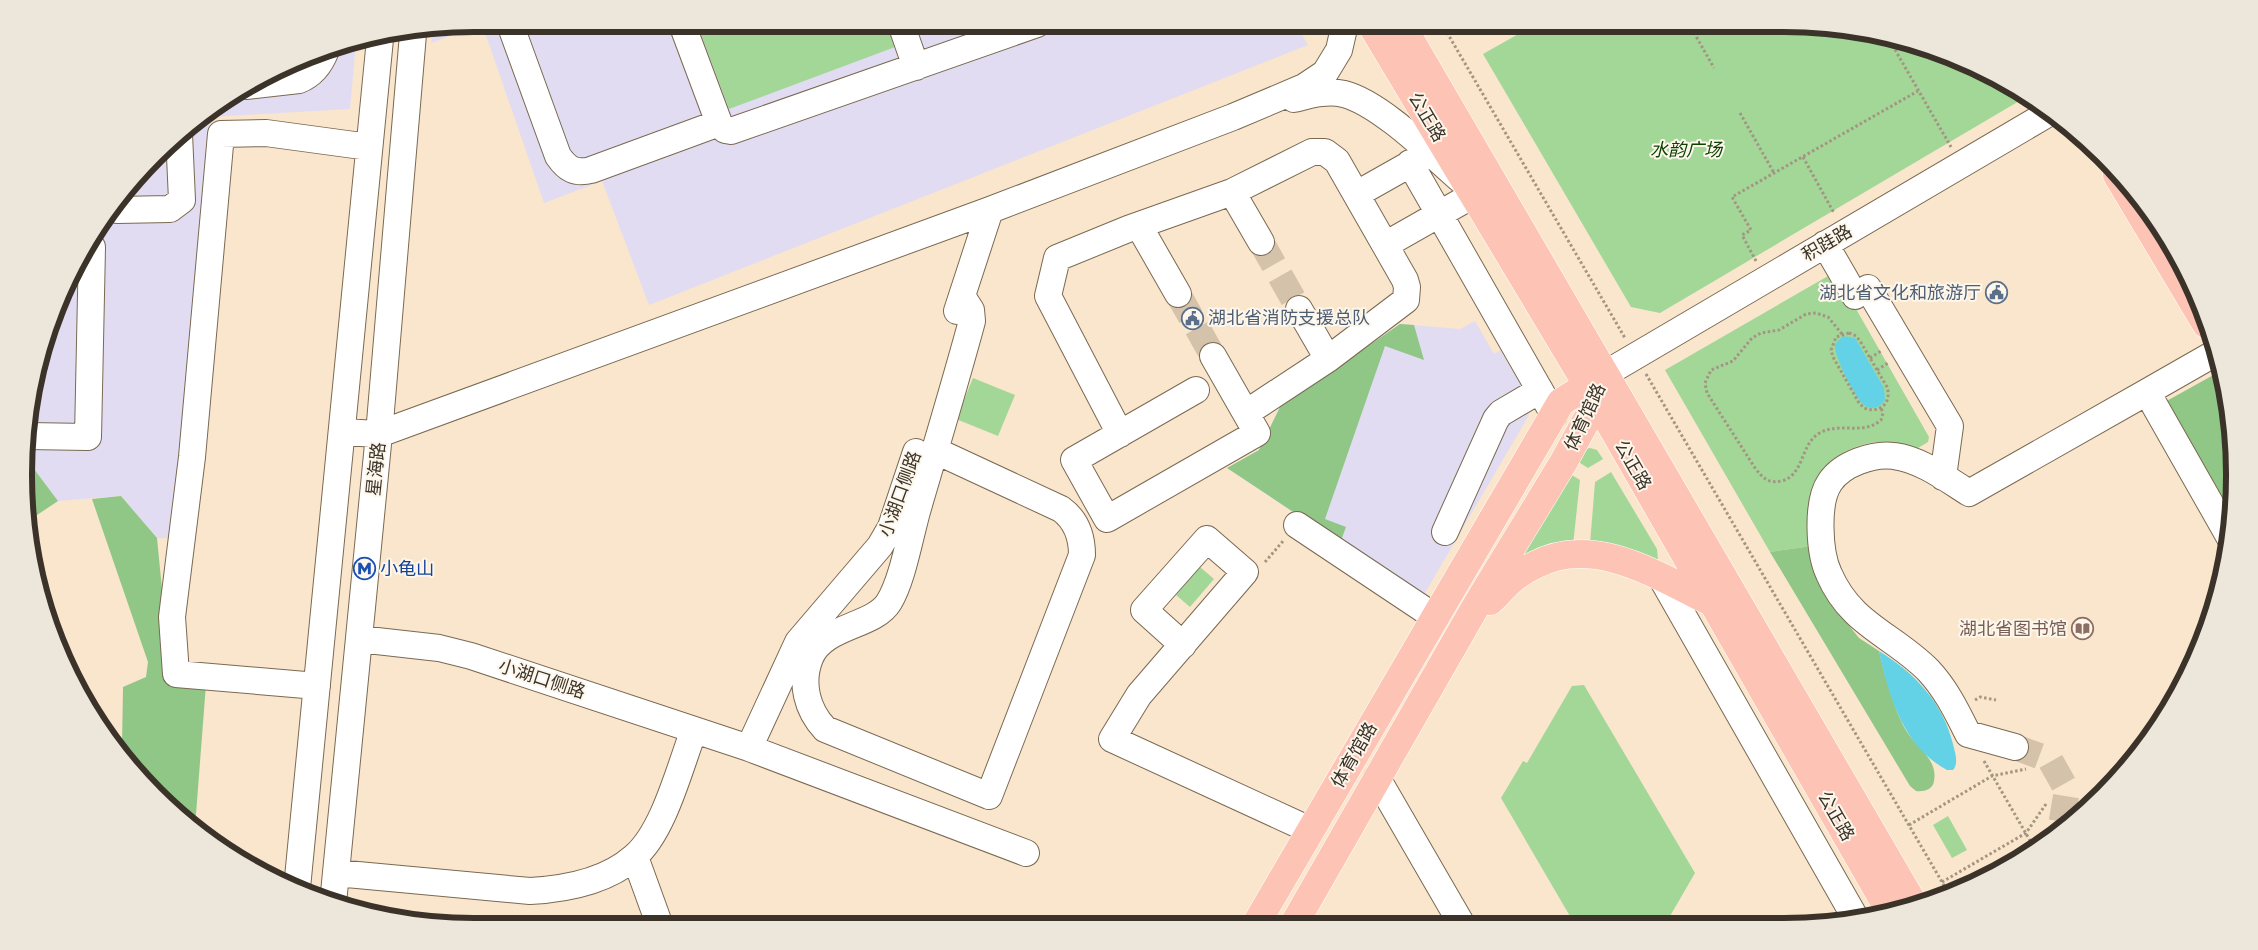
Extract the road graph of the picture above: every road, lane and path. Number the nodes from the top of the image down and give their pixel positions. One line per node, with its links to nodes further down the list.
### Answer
1 (513, 32): 21 (street)
2 (685, 32): 21 (street)
3 (904, 32): 14 (street)
4 (1014, 32): 14 (street)
5 (1343, 32): 19 (street)
6 (1376, 32): 28 (main road, 公正路)
7 (1405, 32): 50 (main road, 公正路)
8 (1447, 32): 46 (path)
9 (1694, 32): 15 (path)
10 (414, 37): 57 (street, 星海路)
11 (380, 43): 23 (street)
12 (1893, 47): 17 (path)
13 (319, 61): 16 (street)
14 (916, 67): 21 (street)
15 (1714, 68)
16 (269, 83)
17 (1918, 91): 24 (path); 26 (path)
18 (1740, 113): 27 (path)
19 (1233, 117): 25 (street); 32 (street)
20 (2042, 117): 26 (street, 积跬路)
21 (719, 123)
22 (180, 145): 31 (street)
23 (370, 147): 56 (street); 72 (street)
24 (1802, 157): 27 (path); 36 (path)
25 (1420, 158): 28 (street); 30 (street); 33 (street)
26 (1960, 165): 36 (street, 积跬路)
27 (1774, 173): 40 (path)
28 (1470, 191): 33 (street); 50 (main road, 公正路)
29 (1232, 192): 30 (street); 35 (street); 37 (street)
30 (1357, 194): 38 (street)
31 (121, 210)
32 (990, 210): 43 (street, 小湖口侧路); 57 (street)
33 (1440, 214): 38 (street); 53 (street)
34 (2142, 217): 41 (main road)
35 (1139, 226): 42 (street); 58 (street)
36 (1835, 238): 40 (street, 积跬路); 61 (street)
37 (1261, 242)
38 (1385, 245): 48 (street)
39 (92, 254): 59 (street)
40 (1766, 279): 46 (street, 积跬路)
41 (2183, 285)
42 (1178, 294)
43 (962, 296): 60 (street); 75 (street, 小湖口侧路)
44 (1299, 309): 48 (street)
45 (1842, 334): 54 (path); 54 (path); 54 (path)
46 (1635, 356): 50 (street, 积跬路); 80 (path)
47 (2209, 357): 52 (street)
48 (1328, 359): 55 (street)
49 (1219, 369): 55 (street)
50 (1596, 387): 53 (main road, 体育馆路); 67 (main road, 公正路); 68 (main road, 体育馆路); 91 (main road, 公正路)
51 (1196, 390): 58 (street)
52 (2147, 392): 61 (street); 63 (street)
53 (1546, 401): 64 (street); 69 (main road, 体育馆路)
54 (1881, 408)
55 (1246, 413): 58 (street)
56 (342, 432): 57 (street); 72 (street)
57 (379, 434): 70 (street, 星海路)
58 (1120, 434)
59 (34, 436)
60 (934, 450): 60 (street)
61 (1943, 477): 74 (street)
62 (1297, 525): 65 (path); 69 (street)
63 (2223, 525)
64 (1444, 532)
65 (1245, 572): 71 (street); 71 (street)
66 (1661, 578): 67 (main road); 68 (main road); 93 (street)
67 (1715, 604): 92 (main road, 公正路)
68 (1474, 610): 78 (main road, 体育馆路)
69 (1435, 617): 81 (main road, 体育馆路)
70 (358, 639): 73 (street, 小湖口侧路); 86 (street, 星海路)
71 (1182, 645): 81 (street)
72 (317, 686): 87 (street)
73 (694, 730): 75 (street, 小湖口侧路); 85 (street)
74 (1968, 734): 76 (street); 77 (path)
75 (749, 748): 84 (street, 小湖口侧路)
76 (2020, 758): 77 (path)
77 (1992, 776): 80 (path); 82 (path)
78 (1377, 778): 96 (main road, 体育馆路); 97 (street)
79 (2046, 804): 82 (path)
80 (1909, 824): 88 (path)
81 (1310, 830): 95 (main road, 体育馆路)
82 (2026, 833): 83 (path); 88 (path)
83 (2031, 842)
84 (1026, 853)
85 (635, 857): 86 (street); 94 (street)
86 (336, 873): 90 (street, 星海路)
87 (298, 880)
88 (1942, 882): 89 (path)
89 (1945, 887)
90 (333, 894)
91 (1910, 898)
92 (1886, 905)
93 (1852, 912)
94 (657, 918)
95 (1259, 918)
96 (1297, 918)
97 (1458, 918)

